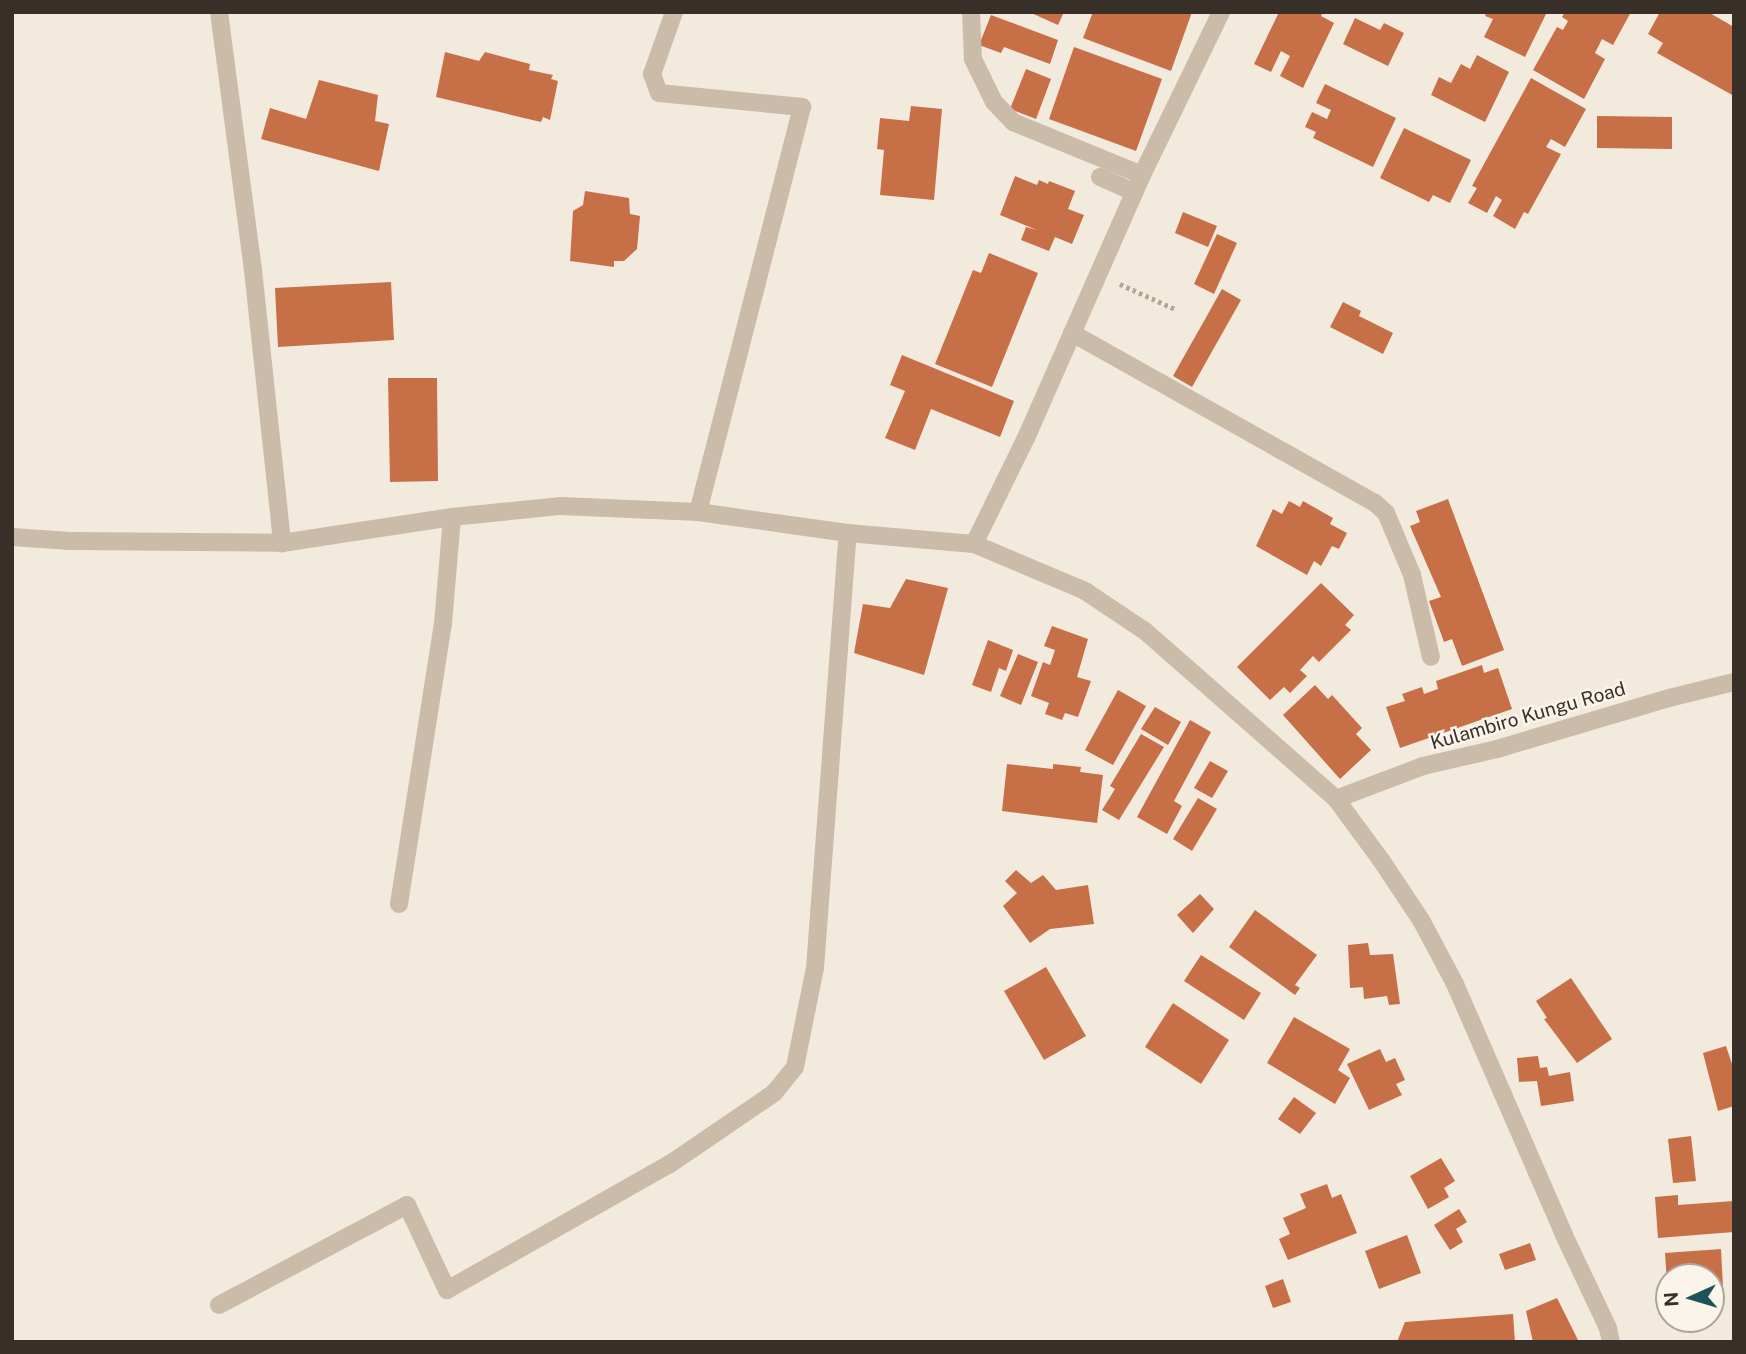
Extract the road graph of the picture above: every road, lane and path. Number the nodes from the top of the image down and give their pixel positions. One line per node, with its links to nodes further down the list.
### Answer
1 (219, 12): 15 (street)
2 (674, 12): 11 (street)
3 (971, 12): 5 (street)
4 (1221, 12): 5 (street)
5 (1142, 175): 7 (street)
6 (1100, 177): 7 (street)
7 (1134, 192): 8 (street)
8 (1096, 274): 9 (path); 10 (street)
9 (1175, 309)
10 (1072, 332): 16 (street); 17 (street)
11 (698, 512): 12 (street); 13 (street)
12 (452, 517): 15 (street); 20 (street)
13 (848, 533): 16 (street); 21 (street)
14 (12, 537): 15 (street)
15 (282, 543)
16 (974, 544): 19 (street)
17 (1431, 657)
18 (1734, 682): 19 (street, Kulambiro Kungu Road)
19 (1336, 799): 22 (street)
20 (399, 904)
21 (219, 1305)
22 (1611, 1342)

